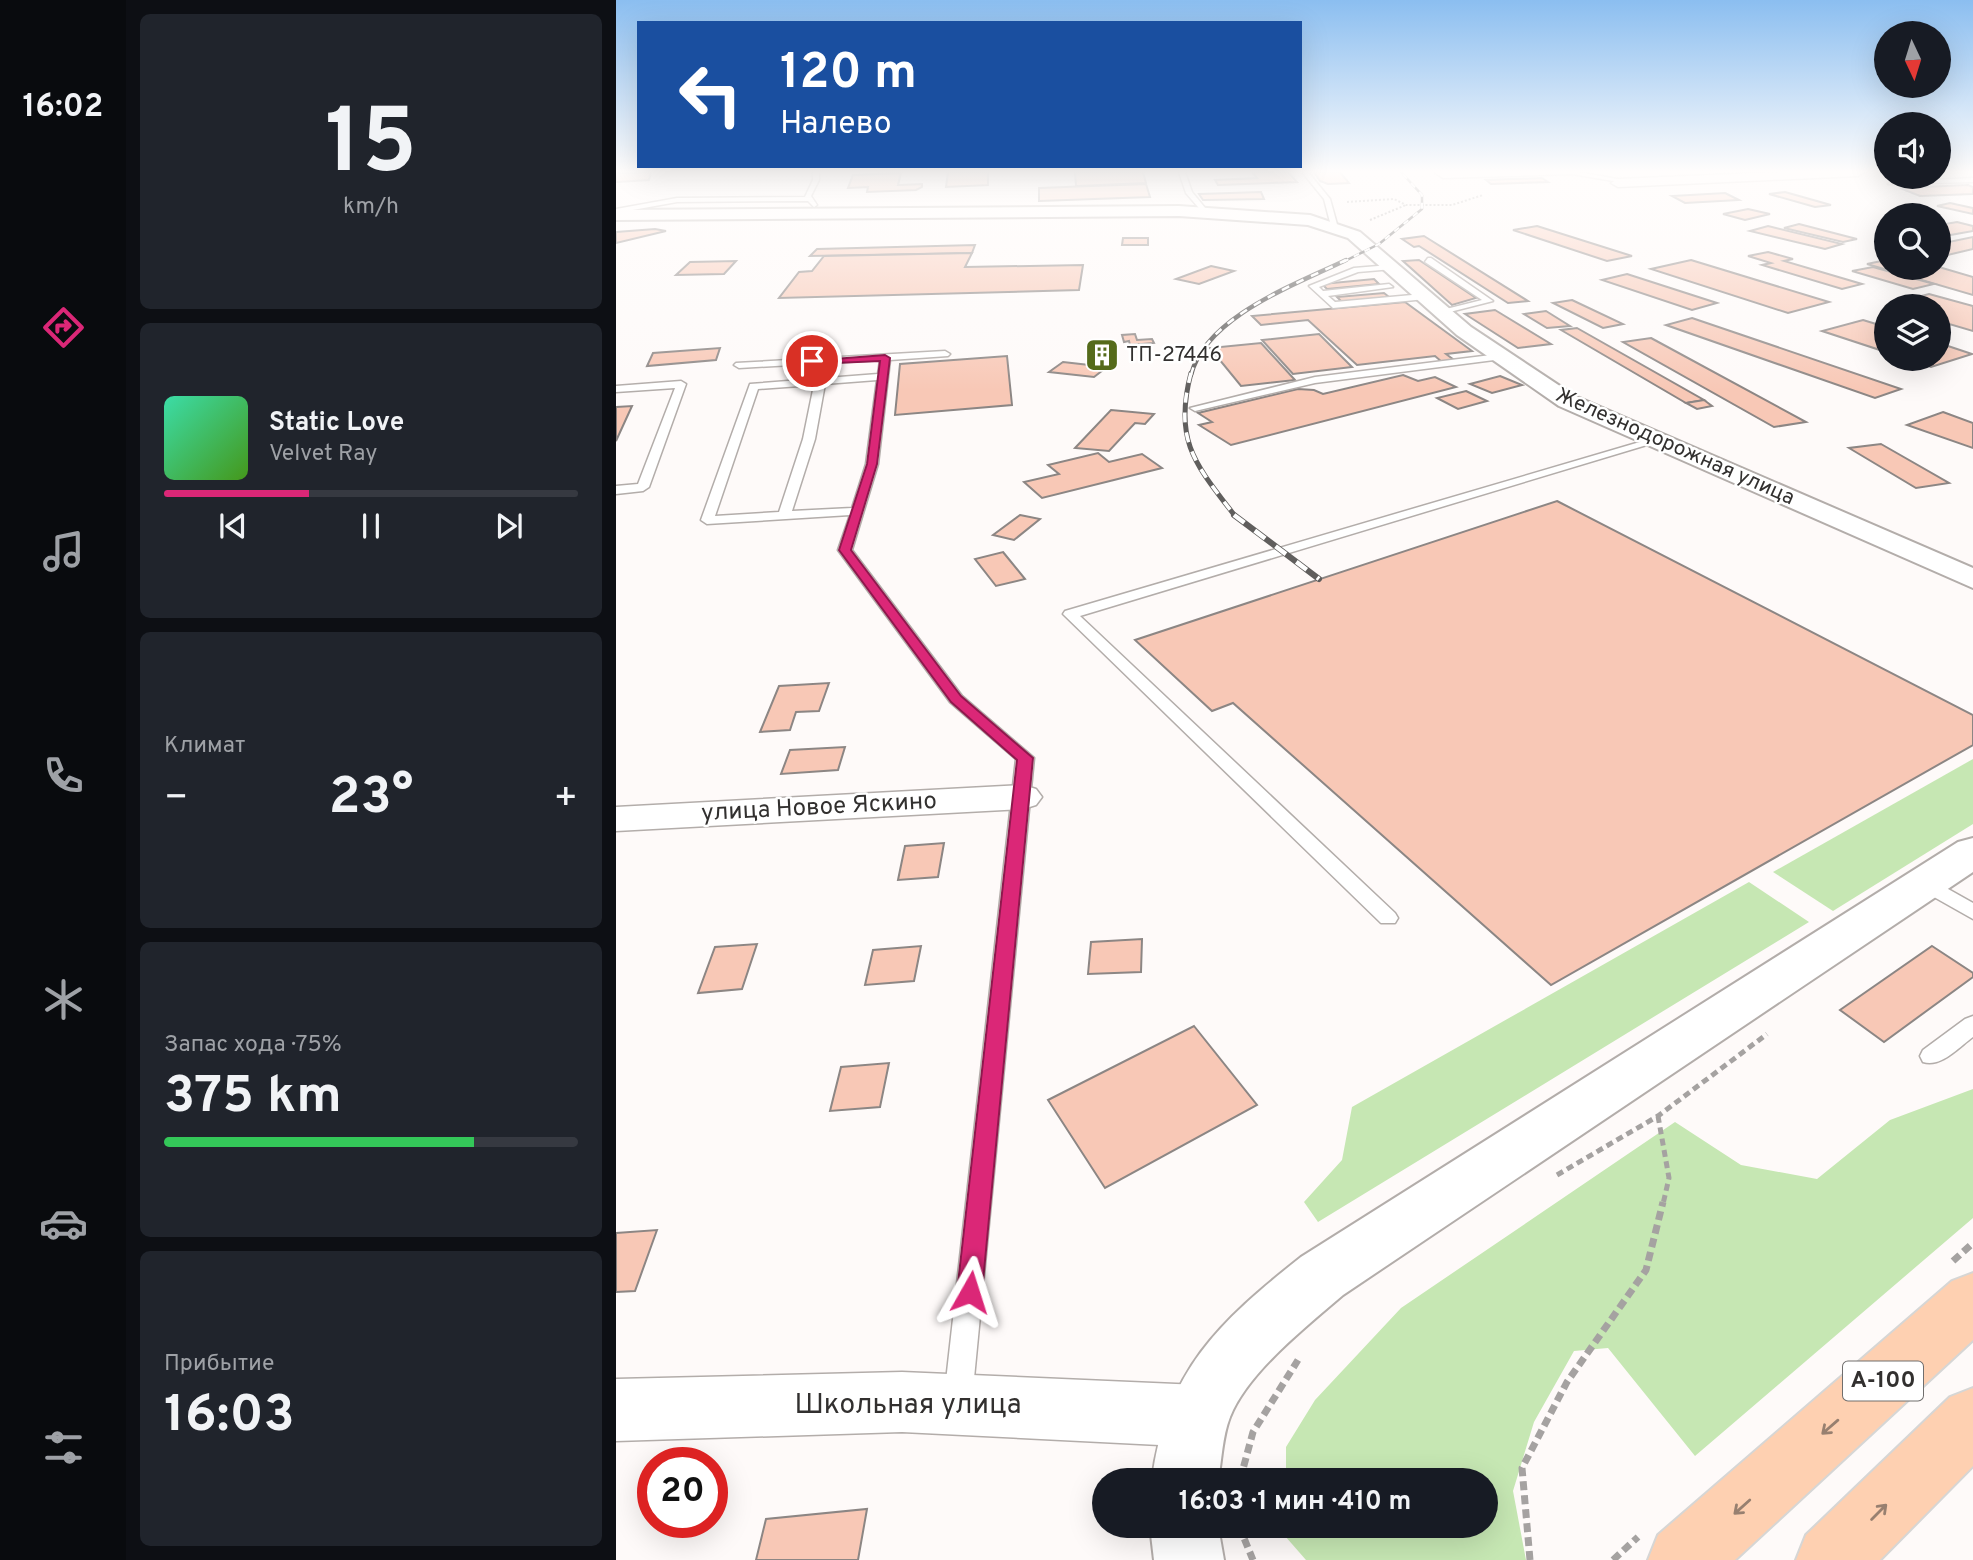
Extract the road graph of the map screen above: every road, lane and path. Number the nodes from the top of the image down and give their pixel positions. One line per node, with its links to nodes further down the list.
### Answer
1 (1362, 245): 3 (street, Железнодорожная улица)
2 (1429, 260): 5 (lane)
3 (1382, 274): 4 (lane); 4 (lane); 5 (street, Железнодорожная улица)
4 (1321, 293): 5 (lane)
5 (1422, 303): 7 (street, Железнодорожная улица)
6 (946, 354): 9 (lane)
7 (1499, 357): 12 (lane); 13 (street, Железнодорожная улица)
8 (739, 365): 9 (lane)
9 (884, 368): 10 (lane); 15 (lane)
10 (820, 382): 16 (lane); 16 (lane)
11 (616, 389): 14 (lane)
12 (1195, 408)
13 (1654, 441): 17 (street, Железнодорожная улица); 23 (lane)
14 (616, 490)
15 (857, 511): 16 (lane); 18 (lane)
16 (784, 516)
17 (1973, 579)
18 (1023, 797): 19 (street, улица Новое Яскино); 31 (lane)
19 (616, 820)
20 (1973, 852): 21 (street)
21 (1925, 883): 22 (lane); 33 (street)
22 (1973, 912)
23 (1388, 918)
24 (1973, 1025): 26 (lane)
25 (1775, 1028): 27 (path)
26 (1931, 1056)
27 (1658, 1116): 28 (path); 41 (path)
28 (1552, 1178)
29 (1973, 1301): 42 (main road, А-100, one-way to 42)
30 (1301, 1356): 36 (path)
31 (958, 1402): 32 (street, Школьная улица); 33 (street, Школьная улица)
32 (616, 1409)
33 (1199, 1416): 35 (street)
34 (1963, 1429): 43 (main road, one-way to 34)
35 (1187, 1468)
36 (1241, 1468)
37 (1186, 1538): 39 (street)
38 (1243, 1538): 40 (path)
39 (1189, 1560)
40 (1253, 1560)
41 (1530, 1560)
42 (1684, 1560)
43 (1831, 1560)

